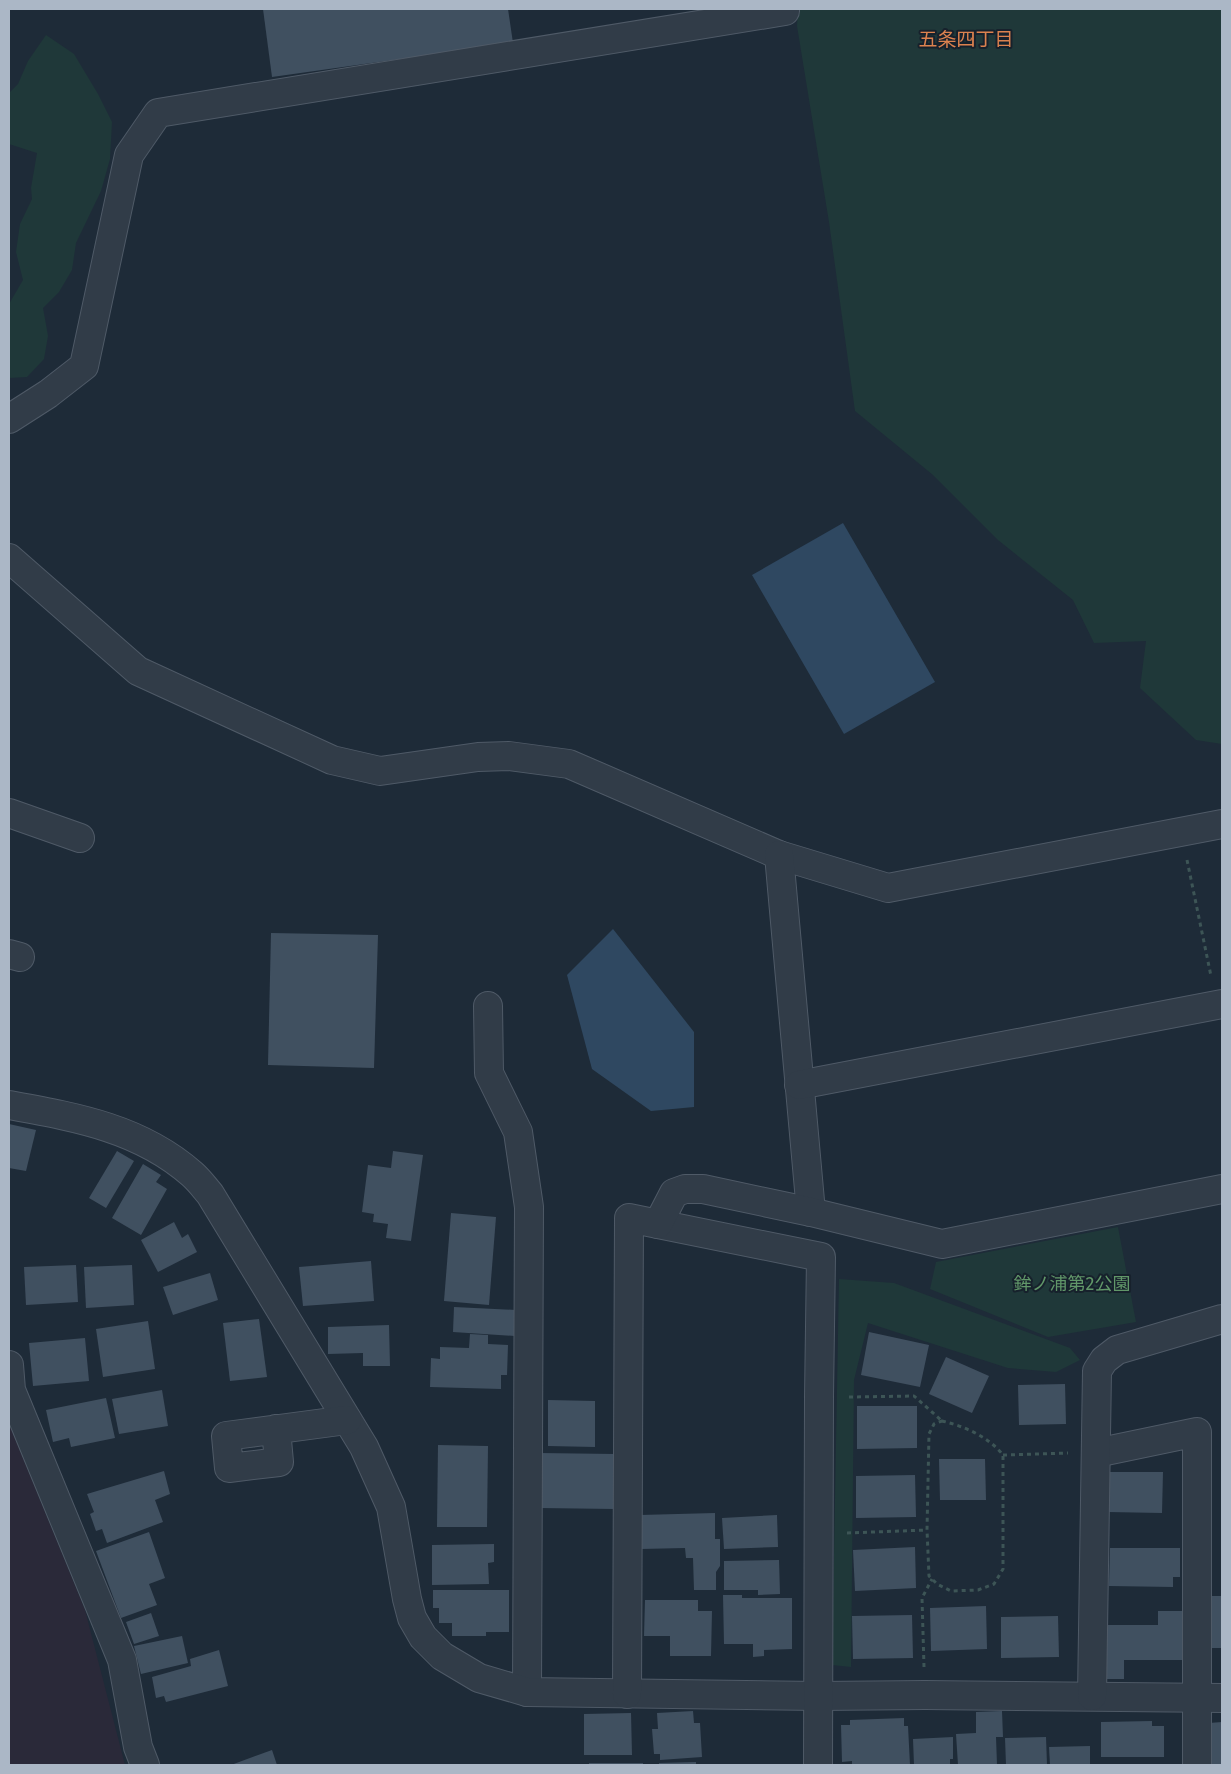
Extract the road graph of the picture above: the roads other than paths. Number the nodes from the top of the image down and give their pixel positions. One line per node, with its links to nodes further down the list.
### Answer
1 (785, 12): 2 (street)
2 (9, 419)
3 (9, 558): 7 (street)
4 (9, 813): 6 (street)
5 (1222, 824): 7 (street)
6 (80, 838)
7 (780, 855): 10 (street)
8 (1217, 994): 10 (street)
9 (488, 1006): 20 (street)
10 (799, 1085): 13 (street)
11 (9, 1105): 17 (street)
12 (1222, 1189): 13 (street)
13 (811, 1212): 14 (street)
14 (658, 1224): 21 (street); 22 (street)
15 (1222, 1319): 19 (street)
16 (9, 1365): 25 (street)
17 (347, 1420): 18 (street); 20 (street)
18 (226, 1436)
19 (1096, 1453): 23 (street); 24 (street)
20 (527, 1692): 21 (street)
21 (627, 1694): 22 (street)
22 (818, 1696): 23 (street); 26 (street)
23 (1092, 1696): 24 (street)
24 (1210, 1698): 27 (street)
25 (145, 1765)
26 (818, 1765)
27 (1197, 1765)

